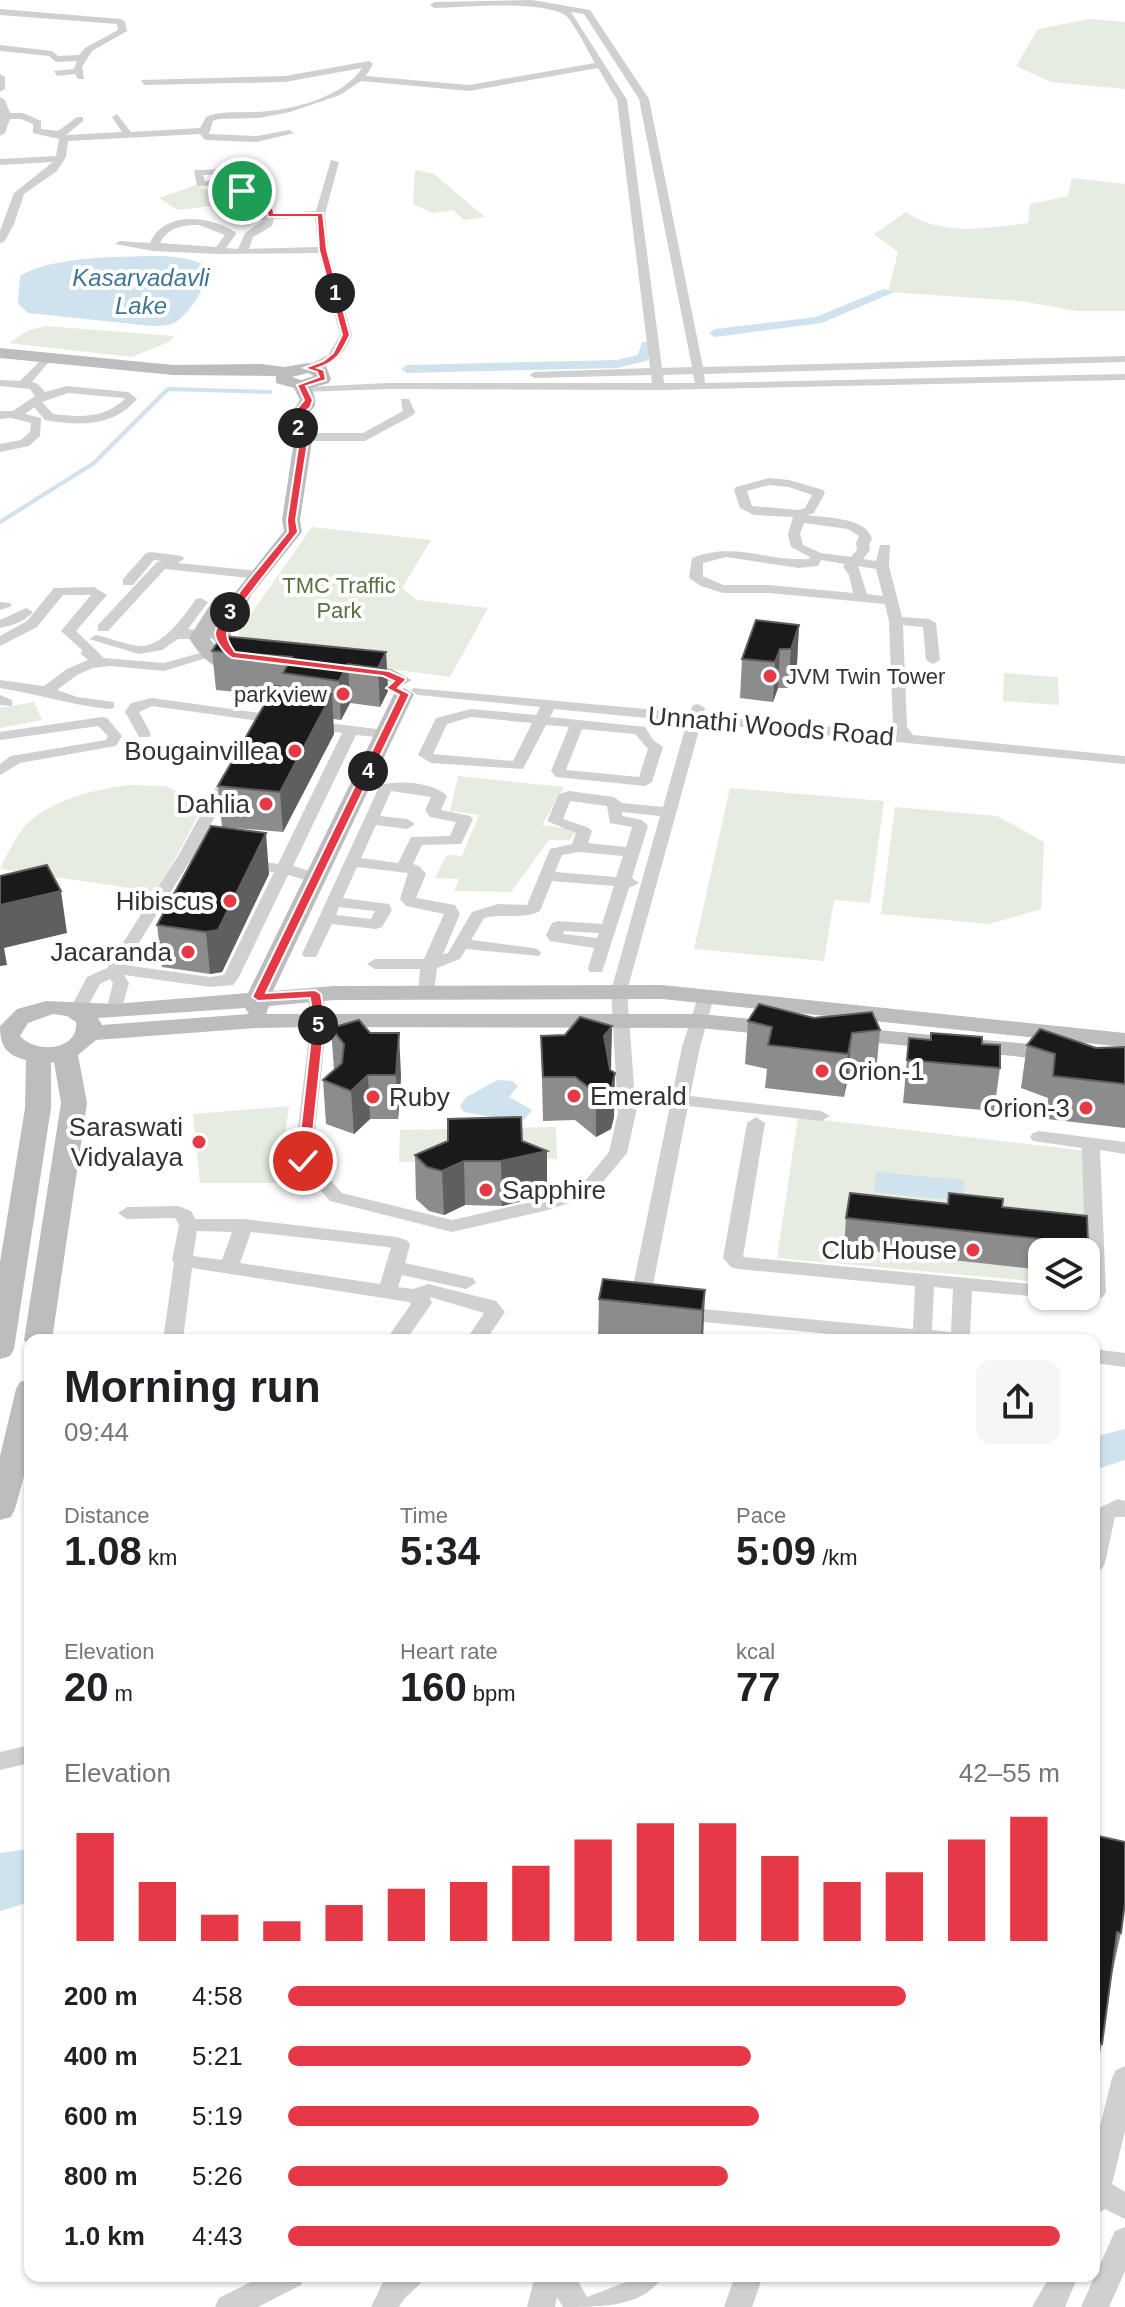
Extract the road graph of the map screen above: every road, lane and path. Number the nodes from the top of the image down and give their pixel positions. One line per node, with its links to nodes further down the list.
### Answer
1 (430, 5): 7 (street); 8 (street)
2 (0, 12): 6 (street)
3 (27, 40): 4 (street)
4 (0, 41)
5 (0, 48): 6 (street)
6 (80, 58): 9 (street)
7 (602, 68): 8 (street); 11 (street); 24 (street)
8 (627, 69): 25 (street)
9 (57, 73)
10 (0, 77): 13 (street)
11 (358, 78): 12 (street); 18 (street)
12 (144, 82)
13 (0, 89)
14 (0, 100): 16 (street)
15 (117, 117): 21 (street)
16 (4, 119): 19 (street); 22 (street)
17 (80, 119): 22 (street)
18 (204, 131): 20 (street); 21 (street)
19 (0, 133)
20 (289, 133)
21 (128, 135): 22 (street)
22 (62, 136): 23 (street)
23 (60, 159): 26 (street); 29 (street)
24 (630, 159): 25 (street); 44 (street)
25 (658, 159): 43 (street)
26 (0, 162)
27 (334, 162): 30 (street)
28 (66, 175): 29 (street)
29 (50, 178): 32 (street)
30 (320, 214): 31 (street); 35 (street)
31 (271, 216): 31 (street); 37 (street)
32 (0, 240)
33 (120, 244): 34 (street)
34 (153, 248): 36 (street); 36 (street)
35 (323, 250): 37 (street); 42 (street)
36 (218, 251): 37 (street)
37 (242, 252)
38 (0, 353): 40 (main road)
39 (1125, 359): 43 (street)
40 (41, 363): 41 (main road); 49 (street); 53 (main road)
41 (0, 365)
42 (308, 368): 45 (main road); 53 (main road)
43 (698, 371): 44 (street); 51 (street)
44 (657, 372): 48 (street); 52 (street)
45 (325, 376): 48 (street); 53 (main road)
46 (1125, 377): 51 (street)
47 (0, 383): 49 (street)
48 (361, 383): 50 (street); 53 (street)
49 (24, 384): 54 (street)
50 (392, 386): 52 (street); 53 (street); 58 (street)
51 (701, 386): 52 (street)
52 (658, 387)
53 (298, 389): 58 (main road)
54 (39, 399): 56 (street); 57 (street); 57 (street)
55 (0, 415): 56 (street)
56 (15, 415): 57 (street)
57 (43, 419): 59 (street)
58 (304, 438): 66 (main road)
59 (0, 448)
60 (799, 516): 60 (street); 62 (street); 63 (street)
61 (885, 548): 65 (street)
62 (818, 556): 63 (street); 64 (street)
63 (853, 562): 65 (street); 69 (street)
64 (793, 566): 68 (street); 68 (street)
65 (882, 566): 70 (street)
66 (252, 571): 67 (street); 75 (street); 76 (main road); 78 (main road)
67 (128, 582)
68 (783, 592): 69 (street)
69 (861, 598): 70 (street)
70 (889, 600): 73 (street)
71 (201, 602): 75 (street)
72 (26, 619): 74 (street); 77 (street); 79 (street)
73 (896, 621): 80 (street); 94 (street)
74 (2, 624)
75 (178, 634): 76 (street)
76 (200, 634): 78 (main road)
77 (0, 642)
78 (222, 652): 79 (street); 81 (main road)
79 (96, 660): 82 (street)
80 (933, 660)
81 (260, 664)
82 (68, 671): 84 (street); 87 (street)
83 (338, 673): 86 (main road)
84 (0, 676)
85 (0, 684): 87 (street)
86 (407, 687): 88 (street, Unnathi Woods Road); 90 (street, Unnathi Woods Road); 96 (main road)
87 (47, 691): 89 (street)
88 (549, 704): 90 (street, Unnathi Woods Road); 91 (street)
89 (109, 705)
90 (697, 713): 94 (street, Unnathi Woods Road); 103 (street)
91 (541, 720): 91 (street); 92 (street)
92 (577, 724): 102 (street); 102 (street)
93 (351, 730): 95 (street); 96 (street); 113 (street)
94 (904, 733): 98 (street, Unnathi Woods Road); 100 (street, Unnathi Woods Road)
95 (144, 734)
96 (385, 734): 115 (main road)
97 (0, 736): 101 (street)
98 (1125, 748)
99 (239, 759): 110 (street)
100 (1125, 760)
101 (0, 771)
102 (645, 782): 103 (street)
103 (677, 785): 105 (street)
104 (616, 807): 105 (street); 108 (street); 109 (street)
105 (669, 812): 117 (street)
106 (371, 820): 107 (street); 111 (street); 112 (street)
107 (407, 824)
108 (579, 847): 109 (street); 114 (street)
109 (632, 852): 116 (street)
110 (186, 856): 113 (street); 126 (street)
111 (352, 862): 112 (street); 118 (street)
112 (403, 868): 124 (street)
113 (285, 869): 115 (street); 126 (street)
114 (546, 876): 116 (street); 120 (street)
115 (316, 878): 130 (main road)
116 (622, 883): 117 (street); 125 (street)
117 (649, 885): 127 (street)
118 (334, 902): 119 (street); 119 (street)
119 (326, 919): 122 (street)
120 (462, 944): 121 (street); 124 (street)
121 (533, 953)
122 (310, 954)
123 (375, 964): 124 (street)
124 (432, 964): 128 (street)
125 (596, 969)
126 (114, 970): 132 (street); 136 (street)
127 (619, 991): 128 (main road); 131 (main road); 135 (street)
128 (426, 992): 129 (main road)
129 (315, 994): 130 (main road); 134 (street)
130 (257, 1009): 132 (main road); 134 (main road); 136 (main road)
131 (703, 1009): 135 (main road); 137 (main road); 140 (main road); 141 (street)
132 (114, 1011): 136 (main road)
133 (11, 1017): 136 (main road); 138 (main road)
134 (319, 1020): 135 (main road); 135 (street)
135 (619, 1020)
136 (83, 1022): 139 (main road)
137 (1125, 1040)
138 (5, 1044): 139 (main road)
139 (52, 1053): 157 (main road); 161 (main road)
140 (1125, 1060)
141 (680, 1100): 142 (street); 165 (street)
142 (821, 1116)
143 (756, 1123): 154 (street)
144 (1039, 1137): 145 (street)
145 (1091, 1144): 146 (street); 150 (street)
146 (1125, 1148)
147 (127, 1213): 148 (street)
148 (188, 1225): 149 (street); 151 (street)
149 (244, 1225): 152 (street); 153 (street)
150 (1094, 1238)
151 (181, 1260): 152 (street); 162 (street)
152 (229, 1267): 159 (street)
153 (396, 1267): 155 (street); 159 (street)
154 (925, 1280): 156 (street); 166 (street)
155 (466, 1283)
156 (963, 1283): 158 (street); 167 (street)
157 (6, 1288): 168 (main road)
158 (1028, 1290)
159 (387, 1291): 160 (street)
160 (415, 1296): 163 (street); 164 (street)
161 (39, 1334)
162 (174, 1334)
163 (401, 1334)
164 (480, 1334)
165 (900, 1334)
166 (922, 1334)
167 (962, 1334)
168 (0, 1349)
169 (1100, 1357): 170 (street)
170 (1125, 1360)
171 (24, 1411): 172 (main road)
172 (14, 1448): 173 (main road)
173 (0, 1509)
174 (1125, 1509): 175 (street)
175 (1100, 1538)
176 (24, 1755): 177 (street)
177 (0, 1761)
178 (1125, 2078): 179 (street)
179 (1100, 2174)
180 (1100, 2195): 181 (street)
181 (1125, 2206)
182 (1125, 2240): 195 (street)
183 (279, 2282): 189 (street)
184 (401, 2282): 190 (street)
185 (547, 2282): 191 (street)
186 (563, 2282): 192 (street)
187 (645, 2282): 193 (street)
188 (747, 2282): 194 (street)
189 (229, 2307)
190 (385, 2307)
191 (541, 2307)
192 (578, 2307)
193 (595, 2307)
194 (738, 2307)
195 (1095, 2307)

